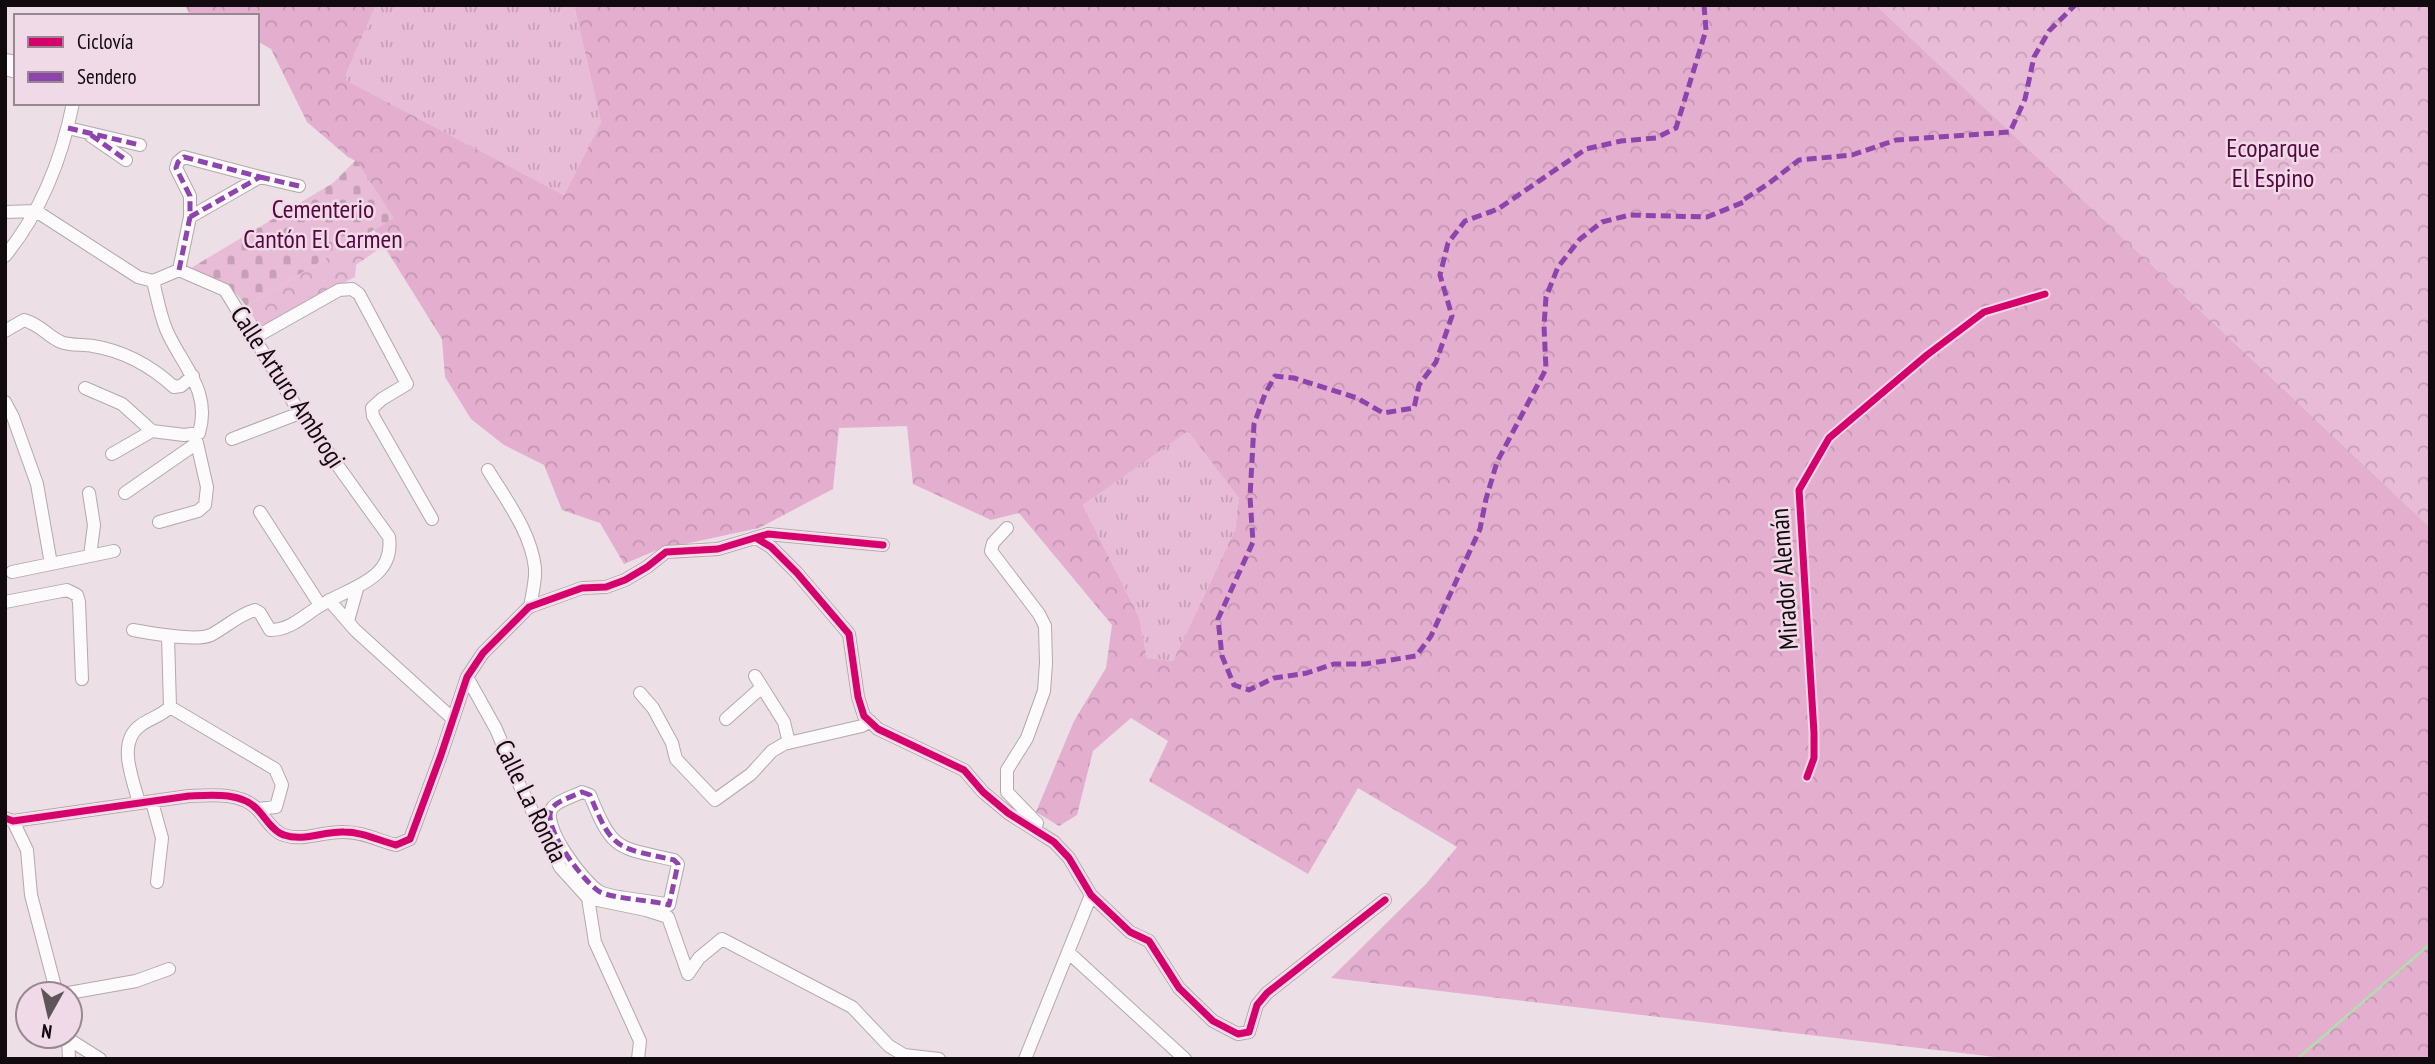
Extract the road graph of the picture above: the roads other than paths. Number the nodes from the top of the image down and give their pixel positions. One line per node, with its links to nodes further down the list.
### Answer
1 (73, 105): 2 (street)
2 (68, 128): 3 (street); 8 (street)
3 (88, 133): 4 (street); 5 (street)
4 (140, 145)
5 (126, 160)
6 (260, 177): 7 (street); 10 (street); 10 (street)
7 (299, 186)
8 (36, 211): 9 (street); 11 (street); 13 (street)
9 (5, 212)
10 (190, 217): 12 (street)
11 (5, 256)
12 (179, 270): 13 (street); 15 (street, Calle Arturo Ambrogi)
13 (153, 281): 16 (street)
14 (5, 331): 16 (street)
15 (254, 338): 19 (street, Calle Arturo Ambrogi); 28 (street)
16 (193, 376): 21 (street)
17 (85, 388): 20 (street)
18 (5, 402): 35 (street)
19 (300, 413): 22 (street); 37 (street, Calle Arturo Ambrogi)
20 (152, 431): 21 (street); 23 (street)
21 (195, 439): 25 (street); 29 (street)
22 (232, 439)
23 (112, 454)
24 (488, 470): 40 (street)
25 (125, 493)
26 (89, 494): 34 (street)
27 (260, 512): 39 (street)
28 (432, 519)
29 (159, 522)
30 (1007, 528): 55 (street)
31 (756, 538): 32 (street); 40 (street); 50 (street)
32 (883, 545)
33 (114, 551): 34 (street)
34 (90, 556): 35 (street)
35 (51, 564): 36 (street)
36 (12, 572)
37 (357, 589): 39 (street, Calle Arturo Ambrogi); 41 (street)
38 (5, 602): 45 (street)
39 (325, 603): 41 (street); 43 (street, Calle Arturo Ambrogi)
40 (530, 607): 44 (street)
41 (348, 621): 48 (street)
42 (133, 630): 43 (street)
43 (167, 636): 47 (street)
44 (467, 677): 48 (street); 56 (street, Calle La Ronda)
45 (82, 679)
46 (640, 693): 51 (street)
47 (170, 707): 52 (street); 53 (street)
48 (453, 719): 53 (street)
49 (726, 719): 51 (street)
50 (870, 721): 51 (street); 55 (street)
51 (789, 743)
52 (145, 802): 53 (street); 54 (street); 57 (street)
53 (258, 809)
54 (9, 819): 63 (street)
55 (1034, 829): 58 (street)
56 (564, 862): 56 (street); 59 (street, Calle La Ronda)
57 (157, 881)
58 (1091, 895): 60 (street); 61 (street)
59 (588, 898): 67 (street); 68 (street)
60 (1385, 900)
61 (1068, 952): 69 (street); 70 (street)
62 (169, 969): 64 (street)
63 (53, 980)
64 (84, 990)
65 (84, 1048): 66 (street)
66 (100, 1059)
67 (638, 1059)
68 (939, 1059)
69 (1025, 1059)
70 (1185, 1059)

